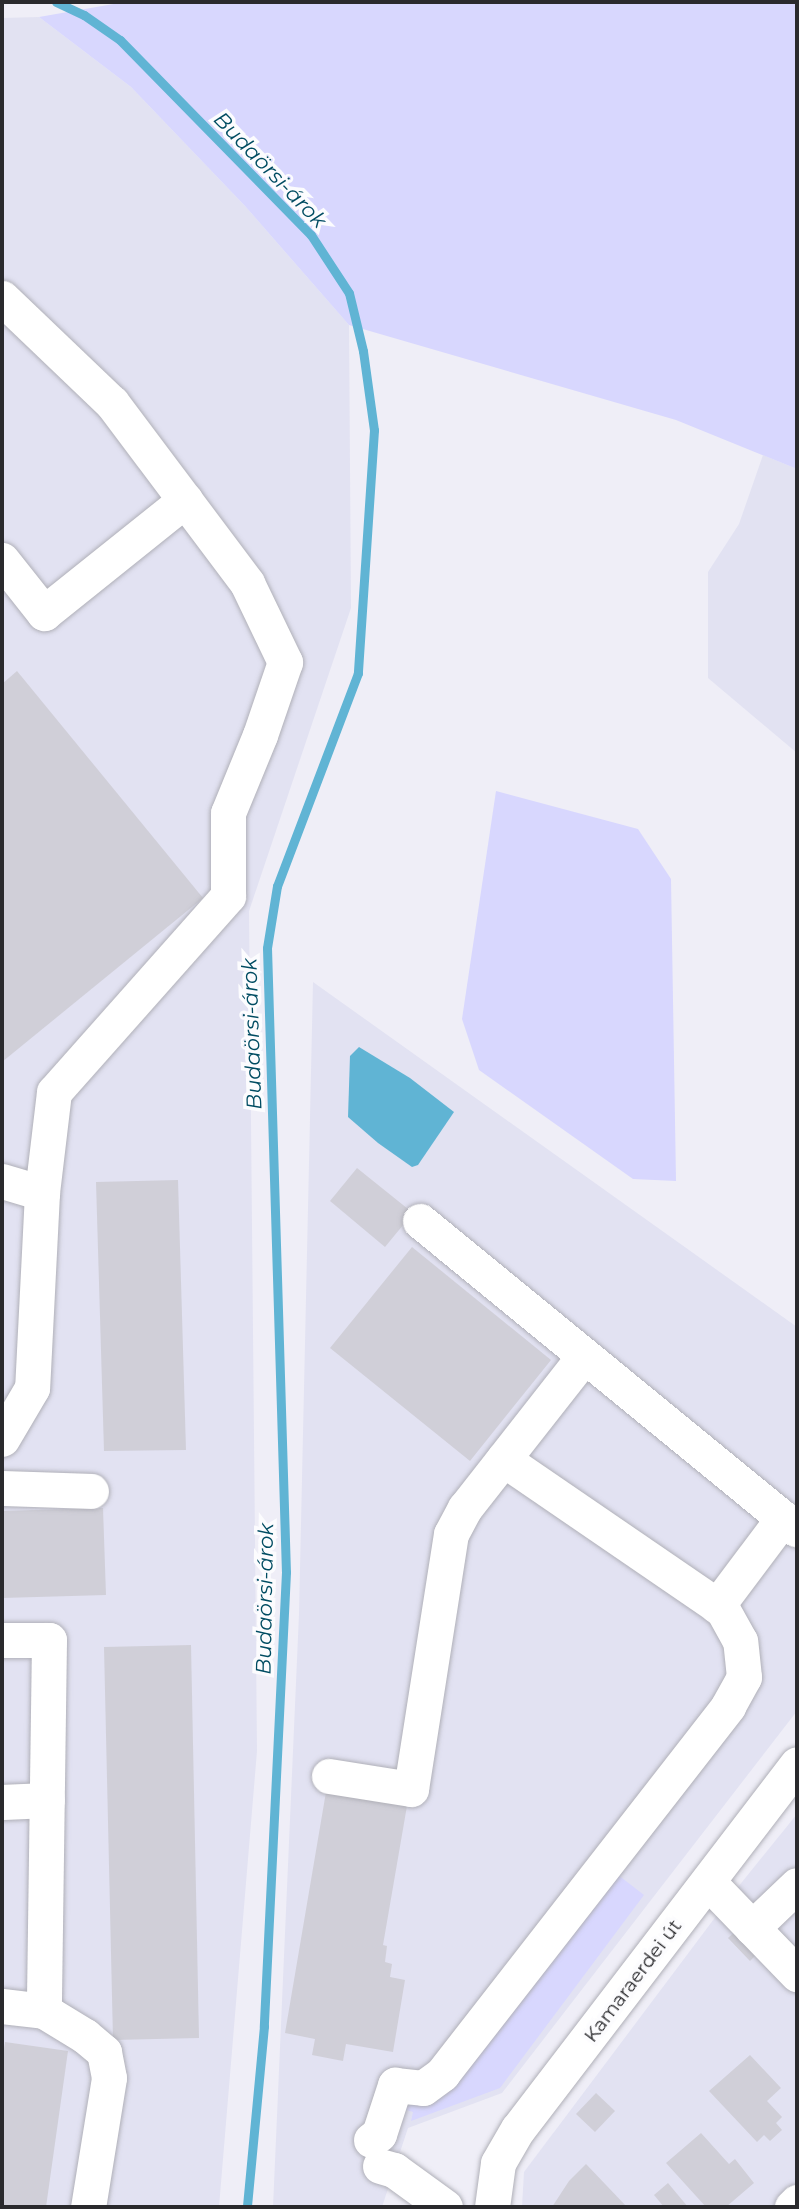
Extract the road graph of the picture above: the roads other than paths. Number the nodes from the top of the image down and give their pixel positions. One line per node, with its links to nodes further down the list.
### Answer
1 (2, 298): 2 (street)
2 (185, 500): 3 (street); 5 (street)
3 (2, 560)
4 (2, 1181): 5 (street)
5 (42, 1194): 8 (street)
6 (420, 1221): 7 (street)
7 (584, 1356): 9 (street); 12 (street)
8 (2, 1439)
9 (503, 1459): 13 (street); 16 (street)
10 (2, 1488): 11 (street)
11 (91, 1491)
12 (790, 1524): 13 (street)
13 (718, 1606): 28 (street)
14 (2, 1640): 17 (street)
15 (797, 1765): 19 (street, Kamaraerdei út)
16 (329, 1776)
17 (47, 1800): 18 (street); 24 (street)
18 (2, 1802)
19 (709, 1883): 21 (street); 25 (street, Kamaraerdei út)
20 (797, 1885): 21 (street)
21 (752, 1928): 22 (street)
22 (797, 1974)
23 (2, 2006): 24 (street)
24 (44, 2011): 27 (street)
25 (492, 2202): 29 (street)
26 (797, 2202): 30 (street)
27 (88, 2207)
28 (445, 2207)
29 (459, 2207)
30 (792, 2207)

